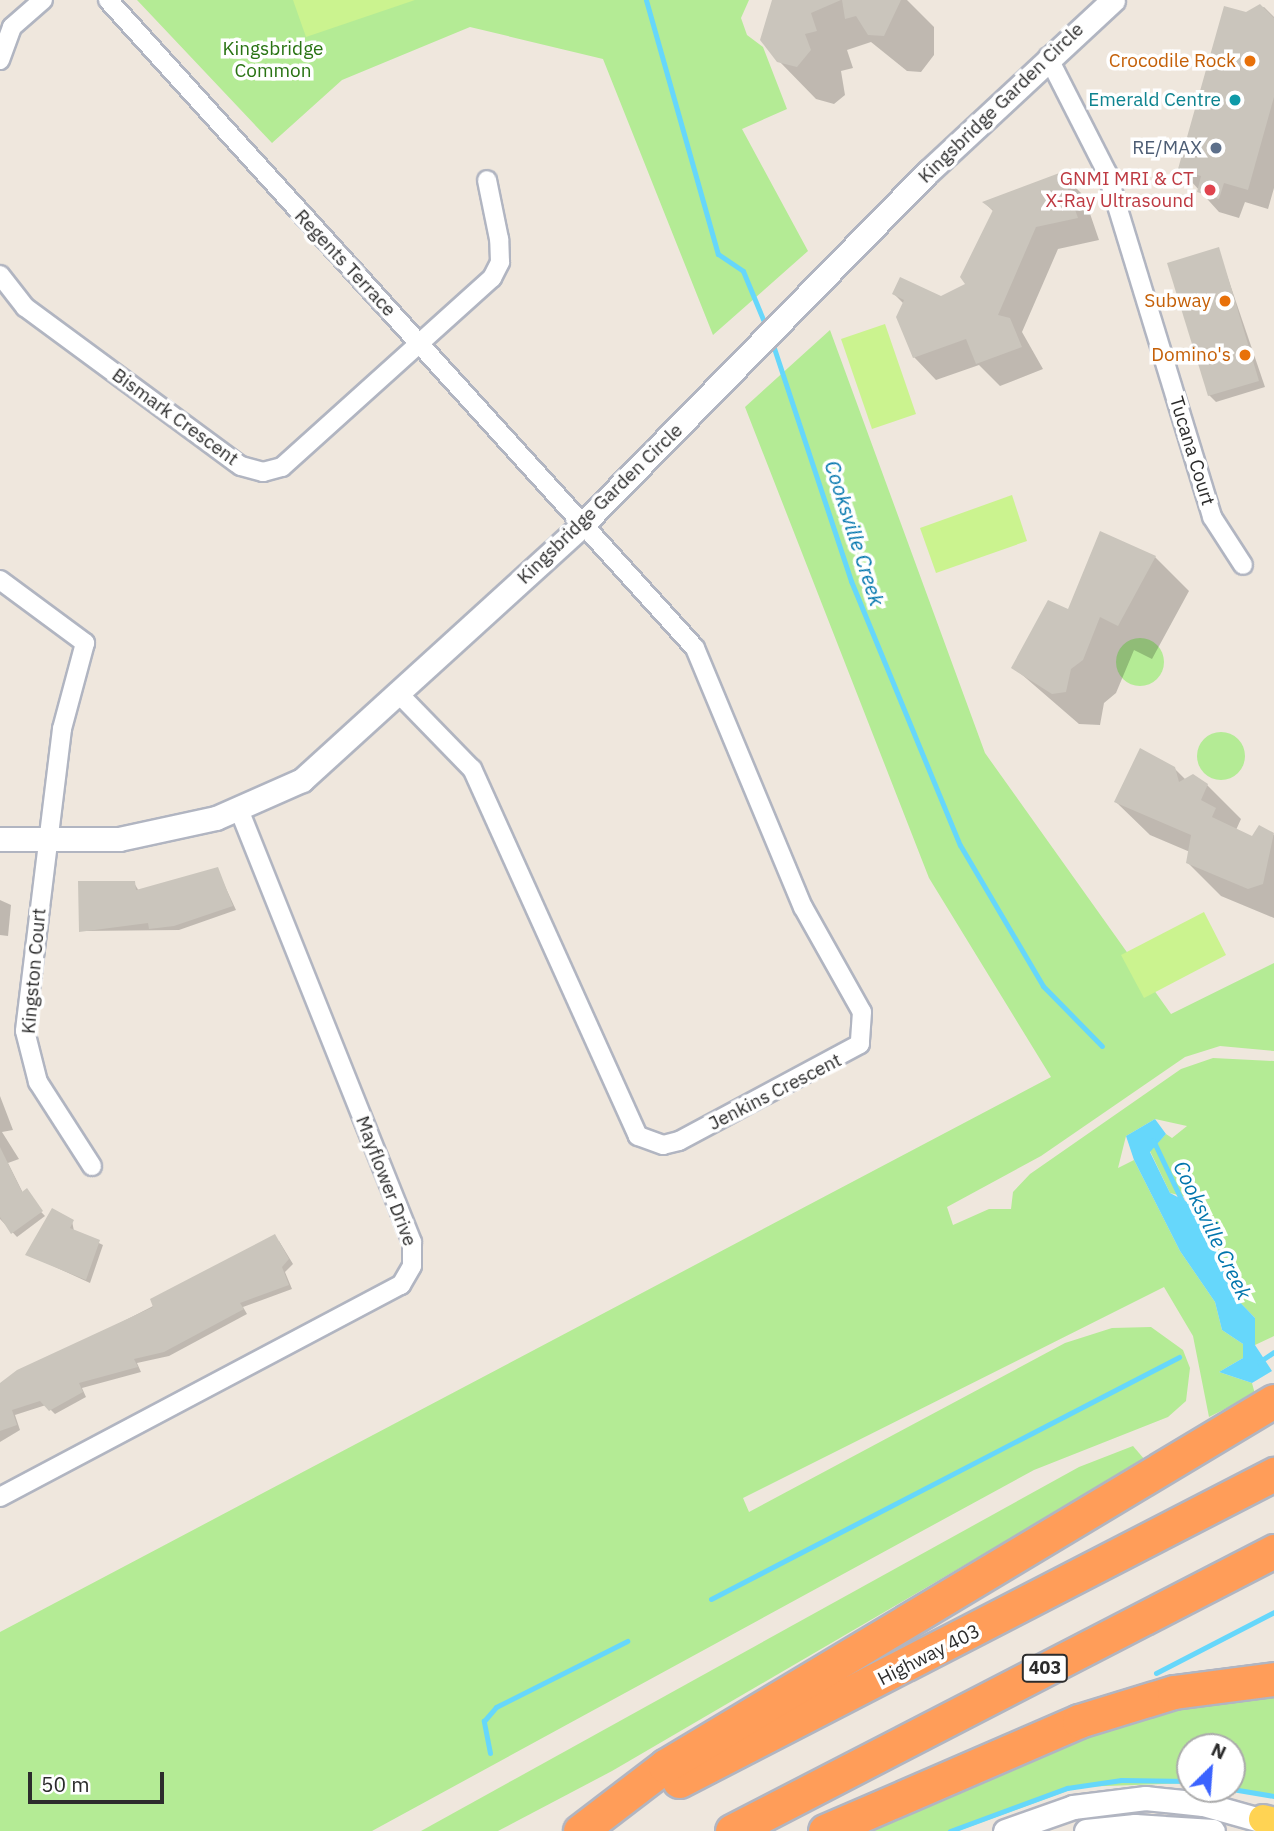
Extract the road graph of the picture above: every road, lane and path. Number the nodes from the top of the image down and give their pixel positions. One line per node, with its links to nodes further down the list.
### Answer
1 (43, 0): 5 (street)
2 (108, 0): 8 (street, Regents Terrace)
3 (1113, 0): 4 (street, Kingsbridge Garden Circle)
4 (1048, 57): 9 (street, Kingsbridge Garden Circle); 10 (street, Tucana Court)
5 (0, 60)
6 (487, 180): 8 (street, Bismark Crescent)
7 (0, 275): 8 (street, Bismark Crescent)
8 (421, 343): 9 (street, Regents Terrace)
9 (584, 523): 12 (street, Kingsbridge Garden Circle); 12 (street, Jenkins Crescent)
10 (1243, 565)
11 (0, 580): 15 (street, Kingston Court)
12 (400, 695): 13 (street, Kingsbridge Garden Circle)
13 (240, 811): 15 (street, Kingsbridge Garden Circle); 19 (street, Mayflower Drive)
14 (0, 839): 15 (street, Kingsbridge Garden Circle)
15 (46, 844): 16 (street, Kingston Court)
16 (92, 1166)
17 (1274, 1401): 23 (highway)
18 (1274, 1474): 23 (highway, Highway 403)
19 (0, 1497)
20 (1274, 1551): 24 (highway, 403)
21 (1274, 1679): 25 (highway)
22 (1270, 1822): 26 (street)
23 (580, 1831)
24 (732, 1831)
25 (825, 1831)
26 (1005, 1831)
27 (1086, 1831): 28 (street)
28 (1213, 1831)

